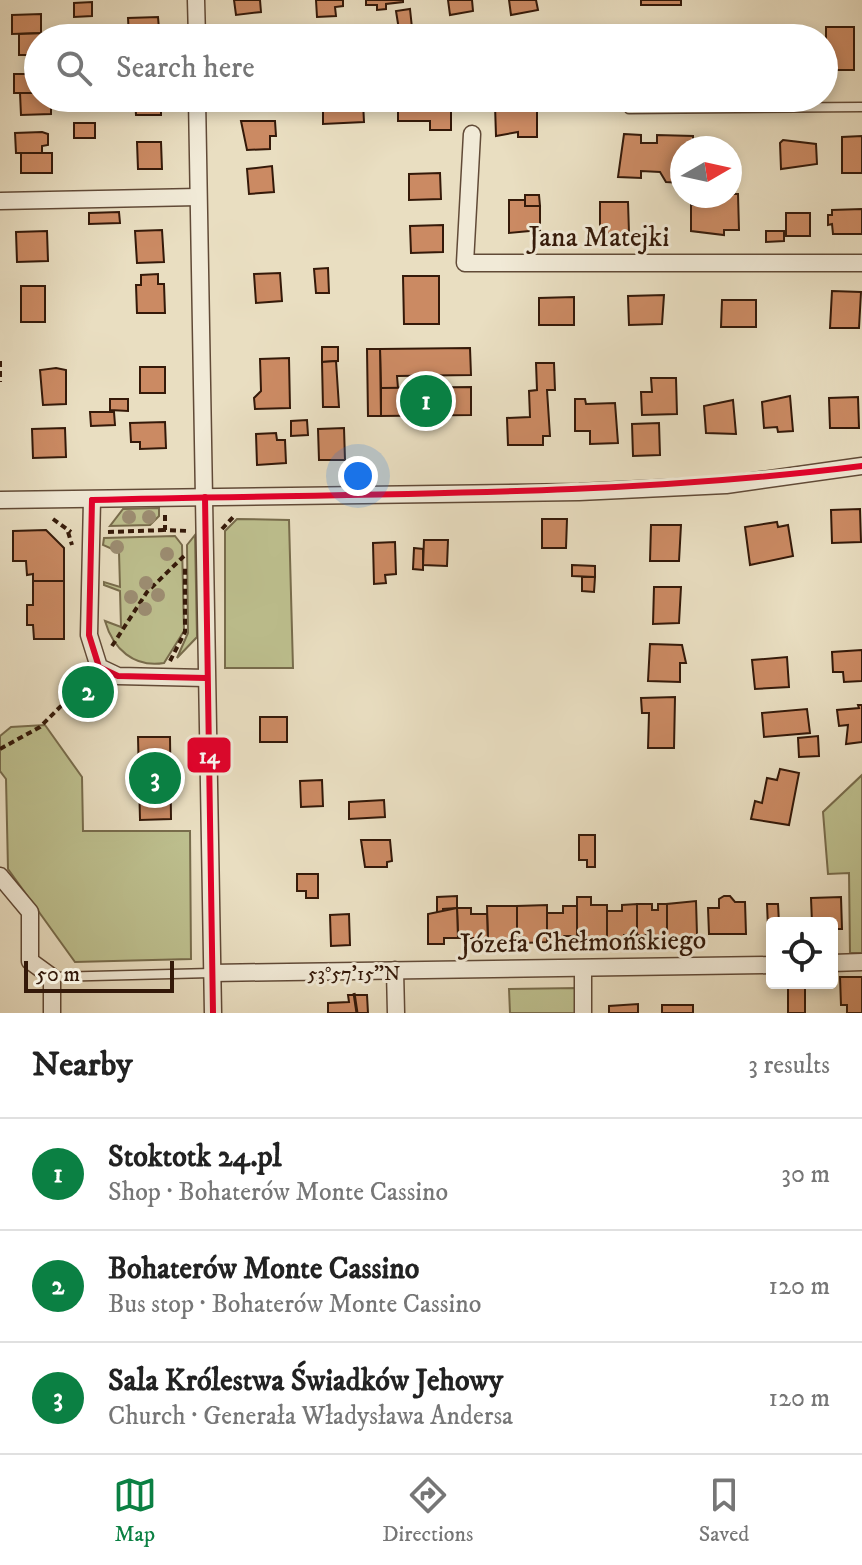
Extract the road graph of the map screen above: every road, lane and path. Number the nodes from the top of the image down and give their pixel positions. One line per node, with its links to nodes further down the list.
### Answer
1 (196, 0): 2 (street)
2 (197, 24)
3 (838, 107): 4 (lane)
4 (862, 107)
5 (197, 112): 7 (street)
6 (472, 134): 9 (street, Jana Matejki)
7 (198, 197): 8 (street); 13 (street)
8 (0, 201)
9 (862, 263)
10 (0, 361): 11 (path)
11 (0, 382)
12 (862, 466): 13 (street)
13 (205, 497): 15 (street); 20 (street)
14 (0, 500): 15 (street)
15 (92, 500): 19 (street)
16 (185, 531): 17 (path)
17 (185, 555): 18 (path); 19 (path)
18 (115, 641)
19 (171, 677): 20 (street)
20 (206, 678): 29 (street)
21 (87, 680): 22 (path)
22 (0, 749)
23 (0, 876): 30 (street)
24 (862, 962): 25 (street)
25 (838, 963)
26 (766, 965): 27 (street, Józefa Chełmońskiego)
27 (583, 969): 28 (street, Józefa Chełmońskiego); 34 (street)
28 (395, 970): 29 (street, Józefa Chełmońskiego); 33 (street)
29 (212, 973): 30 (lane); 32 (street)
30 (52, 977): 31 (street)
31 (52, 1013)
32 (213, 1013)
33 (396, 1013)
34 (583, 1013)

